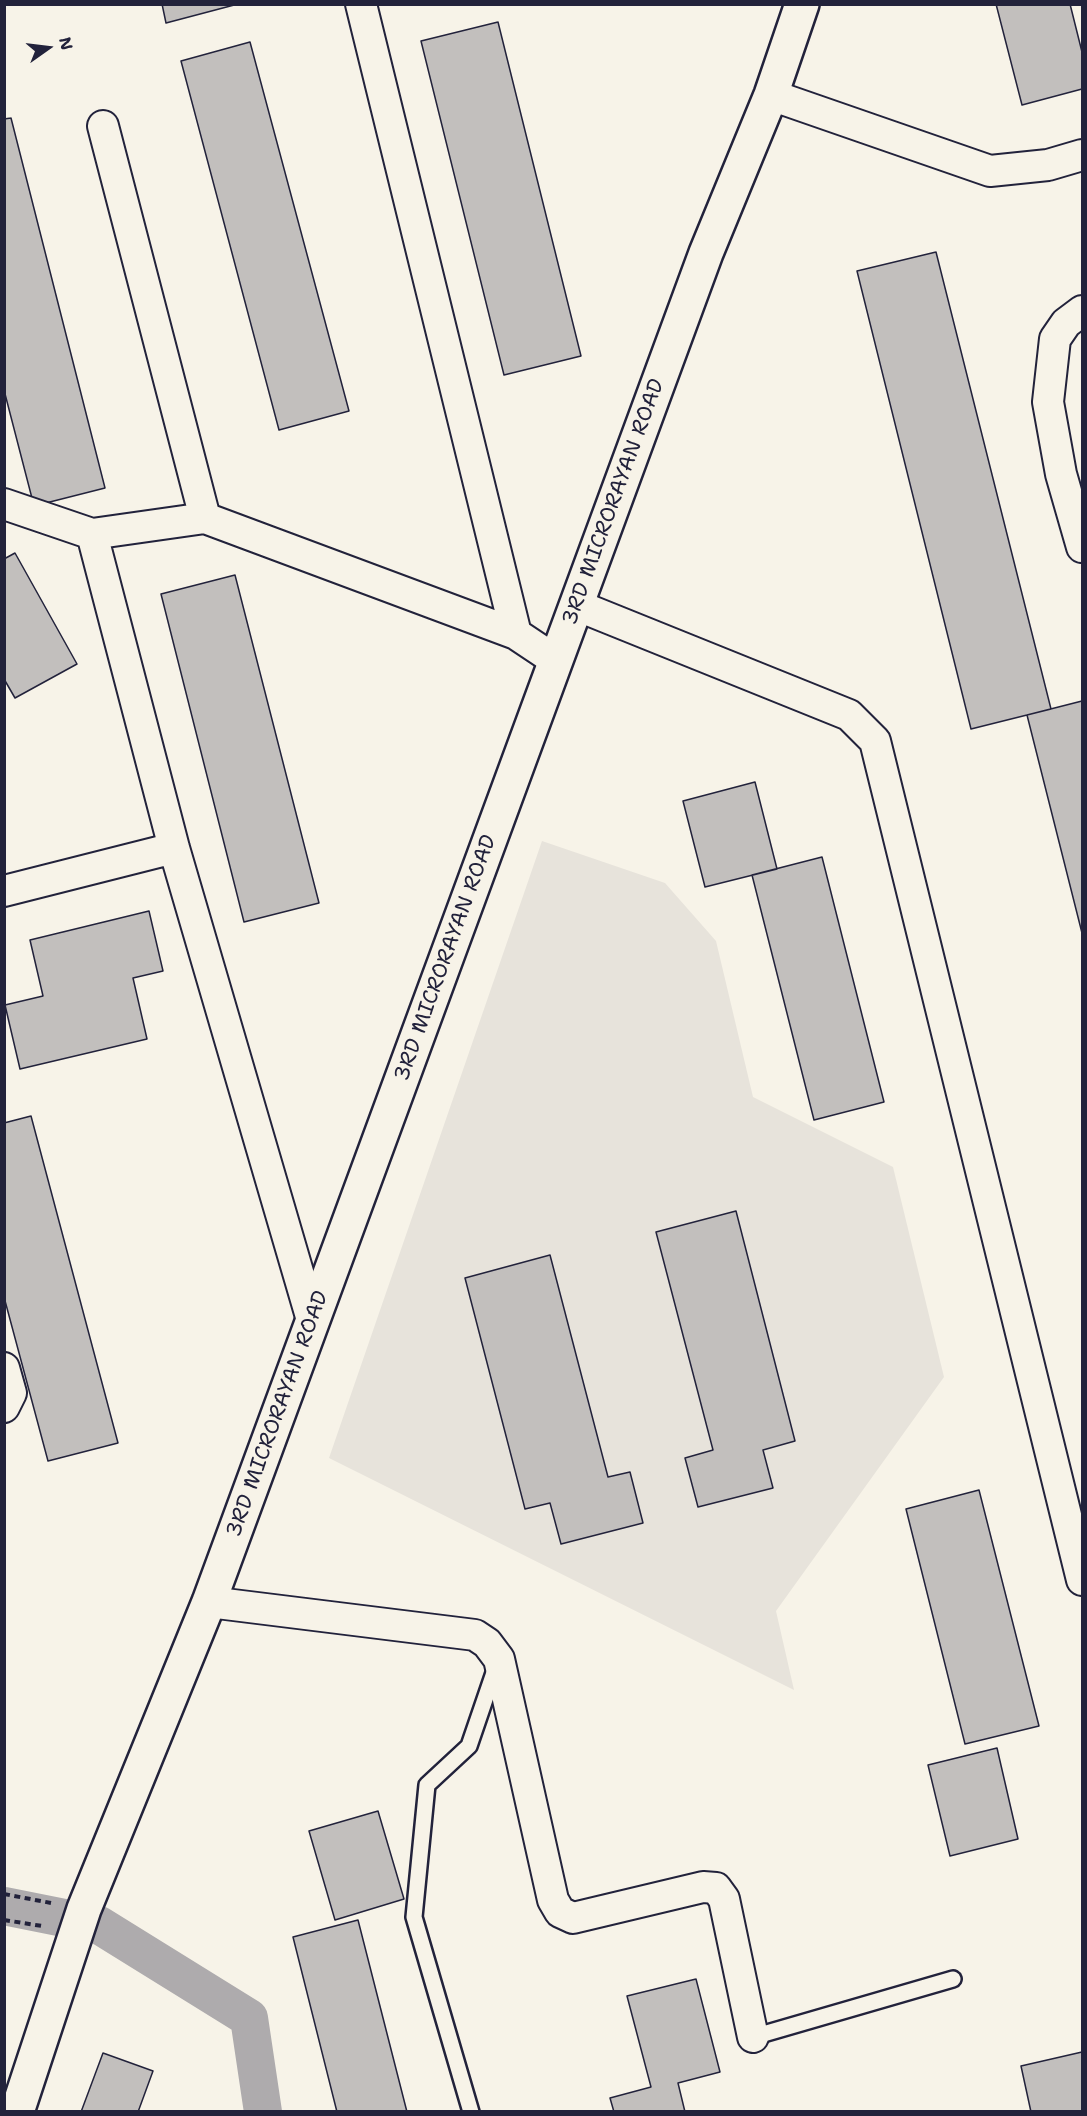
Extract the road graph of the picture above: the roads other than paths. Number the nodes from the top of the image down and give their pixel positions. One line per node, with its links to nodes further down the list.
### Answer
1 (361, 4): 12 (street)
2 (802, 4): 3 (street, 3RD MICRORAYAN ROAD)
3 (771, 94): 5 (street); 11 (street, 3RD MICRORAYAN ROAD)
4 (103, 126): 8 (street)
5 (1083, 155)
6 (1083, 311): 10 (street)
7 (4, 504): 9 (street)
8 (205, 518): 9 (street); 12 (street)
9 (92, 534): 14 (street)
10 (1083, 547)
11 (576, 605): 13 (street, 3RD MICRORAYAN ROAD); 19 (street)
12 (516, 634): 13 (street)
13 (555, 660): 16 (street, 3RD MICRORAYAN ROAD)
14 (174, 848): 15 (street); 16 (street)
15 (4, 891)
16 (312, 1320): 20 (street, 3RD MICRORAYAN ROAD)
17 (4, 1368): 18 (street)
18 (4, 1407)
19 (1083, 1580)
20 (209, 1602): 21 (street); 24 (street, 3RD MICRORAYAN ROAD)
21 (499, 1659): 23 (street); 25 (lane)
22 (953, 1979): 23 (lane)
23 (753, 2037)
24 (17, 2112)
25 (471, 2112)

